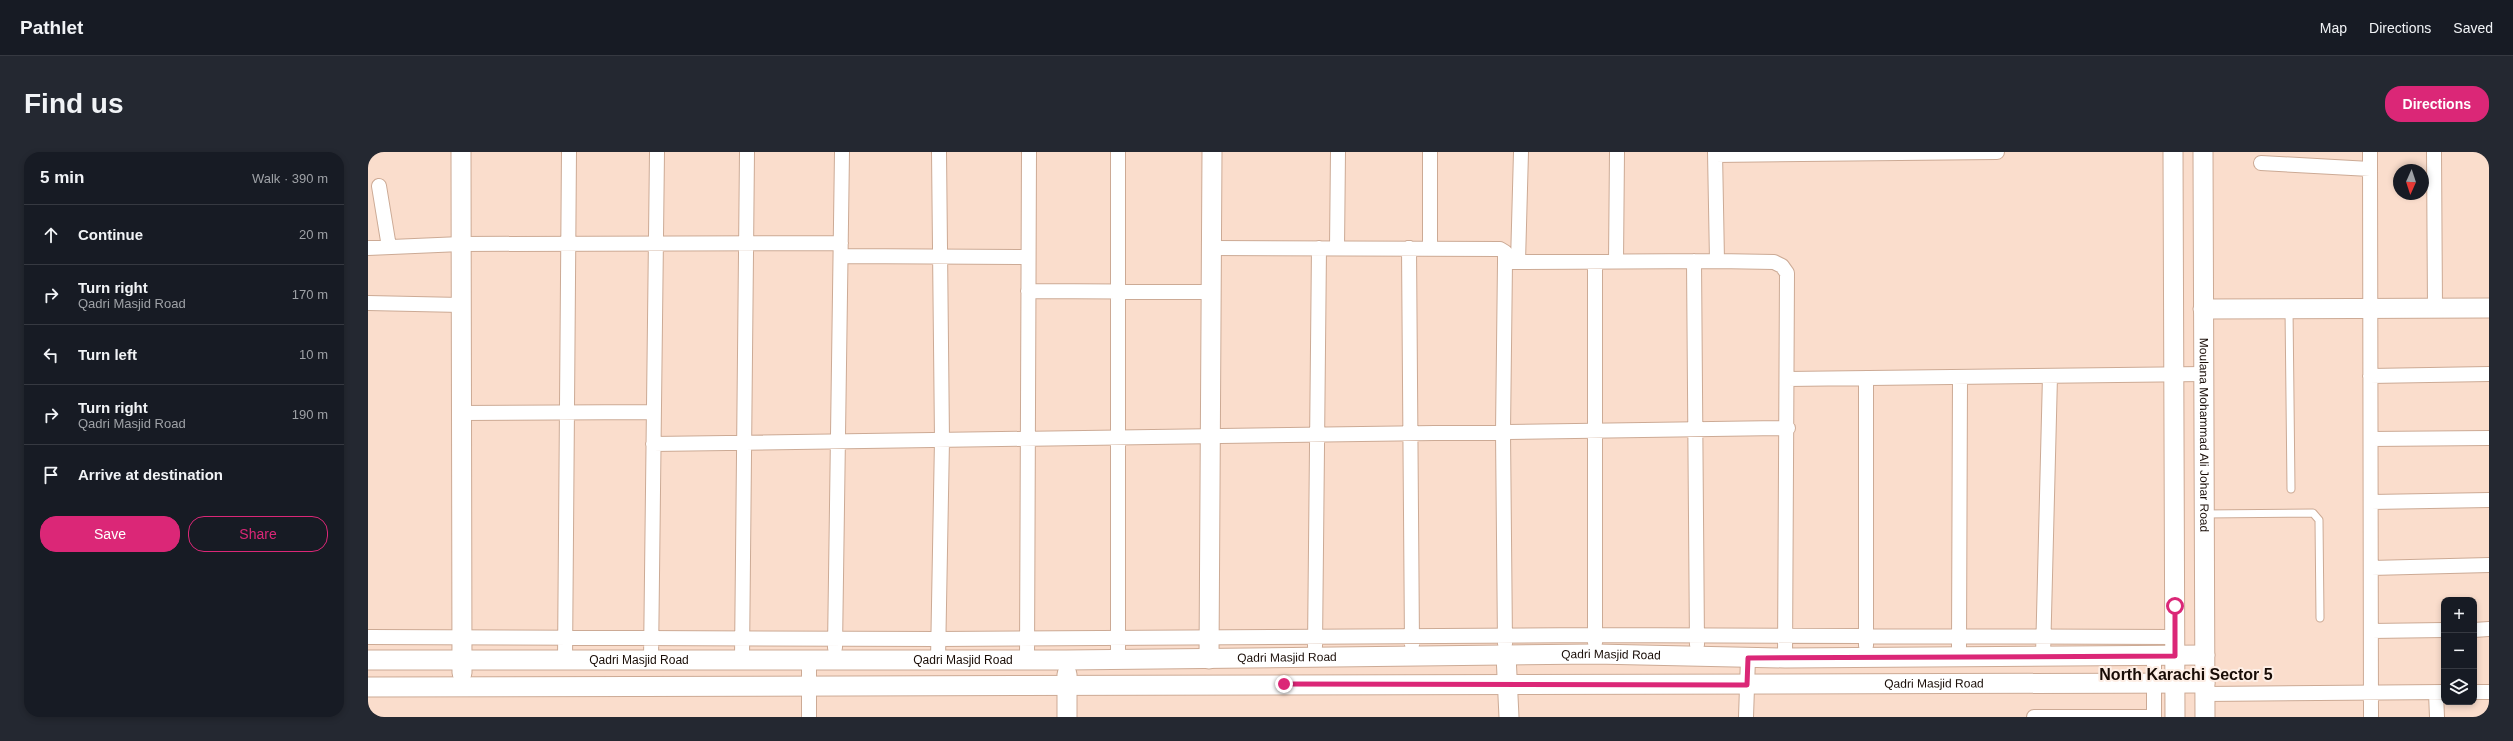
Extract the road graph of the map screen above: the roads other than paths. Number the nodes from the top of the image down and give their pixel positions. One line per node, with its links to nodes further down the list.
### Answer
1 (461, 152): 26 (street)
2 (569, 152): 27 (street)
3 (657, 152): 28 (street)
4 (747, 152): 25 (street)
5 (842, 152): 36 (street)
6 (939, 152): 37 (street)
7 (1029, 152): 38 (street)
8 (1118, 152): 45 (street)
9 (1212, 152): 31 (street)
10 (1338, 152): 33 (street)
11 (1430, 152): 35 (street)
12 (1521, 152): 42 (street)
13 (1617, 152): 40 (street)
14 (1955, 152): 15 (street); 20 (street)
15 (1997, 152)
16 (2173, 152): 54 (street)
17 (2203, 152): 52 (street, Moulana Mohammad Ali Johar Road)
18 (2370, 152): 23 (street)
19 (2434, 152): 50 (street)
20 (1863, 153): 21 (street)
21 (1715, 154): 39 (street)
22 (2261, 162): 23 (street)
23 (2370, 169): 49 (street)
24 (379, 186): 29 (street)
25 (747, 243): 28 (street); 36 (street); 78 (street)
26 (461, 244): 27 (street); 29 (street); 48 (street)
27 (568, 244): 28 (street); 62 (street)
28 (656, 244): 63 (street)
29 (389, 247): 30 (street)
30 (368, 248)
31 (1212, 248): 32 (street); 46 (street)
32 (1319, 248): 33 (street); 70 (street)
33 (1337, 248): 34 (street)
34 (1409, 248): 35 (street); 69 (street)
35 (1430, 248): 42 (street)
36 (841, 249): 37 (street); 77 (street)
37 (940, 256): 38 (street); 76 (street)
38 (1028, 257): 44 (street)
39 (1718, 260): 41 (street); 61 (street)
40 (1616, 261): 41 (street); 43 (street)
41 (1694, 261): 66 (street)
42 (1512, 262): 43 (street); 68 (street)
43 (1596, 262): 67 (street)
44 (1028, 291): 45 (street); 74 (street)
45 (1118, 291): 46 (street); 72 (street)
46 (1212, 292): 71 (street)
47 (368, 303): 48 (street)
48 (461, 305): 64 (street)
49 (2370, 308): 50 (street); 53 (street); 58 (street)
50 (2435, 308): 51 (street)
51 (2489, 308)
52 (2203, 309): 53 (street); 55 (street, Moulana Mohammad Ali Johar Road)
53 (2289, 309): 80 (lane)
54 (2174, 374): 55 (street); 57 (street); 110 (street)
55 (2204, 374): 83 (street, Moulana Mohammad Ali Johar Road)
56 (2489, 374): 58 (street)
57 (2050, 376): 59 (street); 93 (street)
58 (2370, 376): 75 (street)
59 (1960, 377): 60 (street); 104 (street)
60 (1866, 378): 61 (street); 101 (street)
61 (1787, 379): 65 (street)
62 (566, 412): 63 (street); 64 (street); 95 (street)
63 (653, 412): 79 (street)
64 (461, 413): 102 (street)
65 (1788, 428): 66 (street); 100 (street)
66 (1695, 429): 67 (street); 99 (street)
67 (1595, 431): 68 (street); 109 (street)
68 (1503, 432): 69 (street); 92 (street)
69 (1410, 434): 70 (street); 98 (street)
70 (1317, 435): 71 (street); 103 (street)
71 (1211, 437): 72 (street); 91 (street)
72 (1118, 438): 74 (street); 97 (street)
73 (2489, 438): 75 (street)
74 (1027, 439): 76 (street); 108 (street)
75 (2371, 439): 82 (street)
76 (942, 440): 77 (street); 107 (street)
77 (839, 442): 78 (street); 106 (street)
78 (746, 443): 79 (street); 105 (street)
79 (653, 444): 96 (street)
80 (2291, 489)
81 (2489, 500): 82 (street)
82 (2371, 502): 85 (street)
83 (2204, 514): 86 (lane); 112 (street, Moulana Mohammad Ali Johar Road)
84 (2489, 565): 85 (street)
85 (2371, 568): 90 (street)
86 (2320, 618)
87 (2489, 629): 89 (street)
88 (2441, 630): 90 (street)
89 (2477, 630)
90 (2371, 631): 146 (street)
91 (1209, 636): 97 (street); 103 (street); 124 (street)
92 (1504, 636): 98 (street); 109 (street); 111 (street)
93 (2045, 636): 104 (street); 110 (street); 114 (street)
94 (368, 637): 102 (street)
95 (565, 637): 96 (street); 102 (street); 132 (street)
96 (652, 637): 105 (street); 126 (street)
97 (1118, 637): 108 (street); 117 (street)
98 (1412, 637): 103 (street); 113 (street)
99 (1697, 637): 100 (street); 109 (street); 119 (street)
100 (1785, 637): 101 (street); 121 (street)
101 (1866, 637): 104 (street); 122 (street)
102 (462, 638): 131 (street)
103 (1315, 638): 118 (street)
104 (1959, 638): 116 (street)
105 (743, 639): 106 (street); 123 (street)
106 (836, 639): 107 (street); 133 (street)
107 (938, 639): 108 (street); 128 (street)
108 (1027, 639): 129 (street)
109 (1595, 644): 111 (street, Qadri Masjid Road); 119 (street, Qadri Masjid Road)
110 (2175, 647): 112 (street, Qadri Masjid Road); 115 (street, Qadri Masjid Road); 135 (street)
111 (1506, 655): 113 (street, Qadri Masjid Road); 139 (street)
112 (2206, 655): 142 (street, Moulana Mohammad Ali Johar Road)
113 (1412, 656): 118 (street, Qadri Masjid Road)
114 (2043, 656): 115 (street, Qadri Masjid Road); 116 (street, Qadri Masjid Road)
115 (2154, 656): 134 (street)
116 (1959, 657): 122 (street, Qadri Masjid Road)
117 (1118, 658): 124 (street, Qadri Masjid Road); 130 (street, Qadri Masjid Road)
118 (1315, 658): 124 (street, Qadri Masjid Road)
119 (1697, 658): 120 (street, Qadri Masjid Road)
120 (1748, 658): 121 (street, Qadri Masjid Road); 137 (street)
121 (1785, 658): 122 (street, Qadri Masjid Road)
122 (1866, 658)
123 (742, 659): 126 (street, Qadri Masjid Road); 127 (street, Qadri Masjid Road)
124 (1209, 659)
125 (368, 660): 131 (street, Qadri Masjid Road)
126 (652, 660): 132 (street, Qadri Masjid Road)
127 (809, 660): 133 (street, Qadri Masjid Road); 138 (street)
128 (938, 660): 129 (street, Qadri Masjid Road); 133 (street, Qadri Masjid Road)
129 (1027, 660): 130 (street, Qadri Masjid Road)
130 (1066, 660): 136 (street)
131 (462, 661): 132 (street, Qadri Masjid Road); 141 (street)
132 (565, 661)
133 (835, 661)
134 (2154, 684): 135 (street, Qadri Masjid Road); 137 (street, Qadri Masjid Road); 152 (street)
135 (2175, 684): 142 (street, Qadri Masjid Road); 153 (street)
136 (1067, 685): 138 (street, Qadri Masjid Road); 139 (street, Qadri Masjid Road); 148 (street)
137 (1747, 685): 139 (street, Qadri Masjid Road); 150 (street)
138 (809, 686): 141 (street, Qadri Masjid Road); 147 (street)
139 (1507, 686): 149 (street)
140 (368, 687): 141 (street, Qadri Masjid Road)
141 (462, 687)
142 (2205, 688): 146 (street); 154 (street, Moulana Mohammad Ali Johar Road)
143 (2440, 692): 146 (street); 156 (street)
144 (2477, 692): 145 (street)
145 (2489, 692)
146 (2371, 694): 155 (street)
147 (809, 717)
148 (1068, 717)
149 (1509, 717)
150 (1746, 717)
151 (2034, 717): 152 (street)
152 (2154, 717)
153 (2175, 717)
154 (2205, 717)
155 (2371, 717)
156 (2437, 717)

